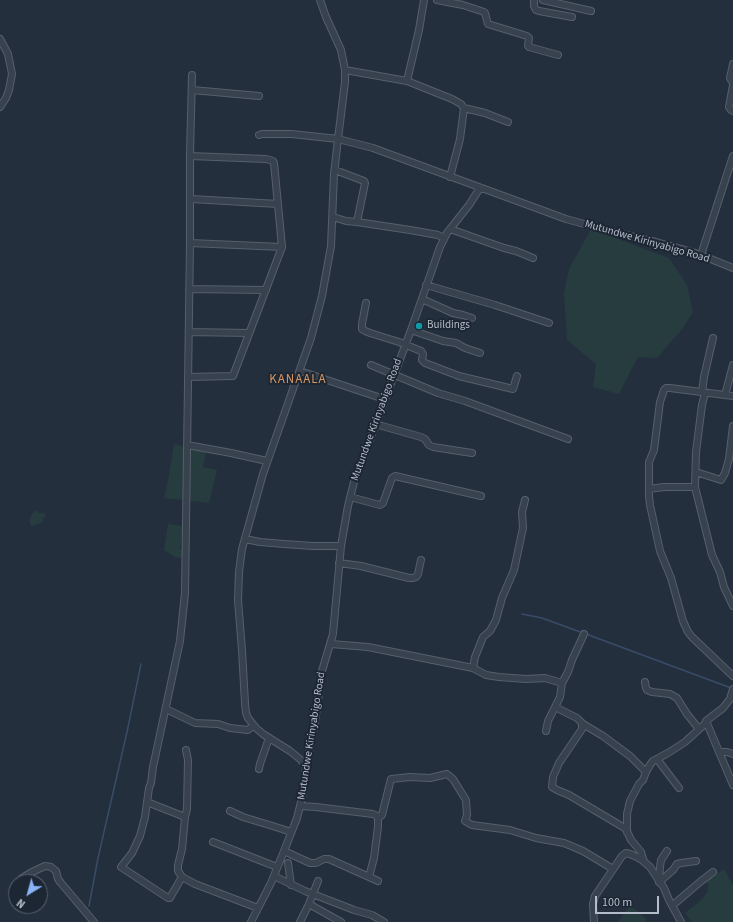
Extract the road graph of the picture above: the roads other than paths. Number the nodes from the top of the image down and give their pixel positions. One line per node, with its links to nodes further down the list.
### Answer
1 (320, 0): 11 (street)
2 (424, 0): 13 (street)
3 (437, 0): 9 (street)
4 (534, 0): 7 (street)
5 (543, 0): 6 (street)
6 (591, 11)
7 (572, 17)
8 (0, 39): 17 (street)
9 (558, 55)
10 (733, 64): 14 (street)
11 (345, 70): 13 (street); 22 (street)
12 (192, 75): 15 (street)
13 (406, 82): 18 (street)
14 (733, 84): 19 (street)
15 (192, 90): 16 (street); 23 (street)
16 (259, 96)
17 (0, 107)
18 (464, 108): 20 (street); 26 (street)
19 (733, 111)
20 (508, 122)
21 (259, 135): 22 (street)
22 (338, 139): 25 (street); 26 (street)
23 (190, 156): 28 (street); 29 (street)
24 (733, 156): 36 (street)
25 (335, 170): 30 (street); 31 (street)
26 (450, 177): 27 (street)
27 (480, 188): 32 (street, Mutundwe Kirinyabigo Road); 36 (street, Mutundwe Kirinyabigo Road)
28 (190, 199): 29 (street); 34 (street)
29 (278, 204): 35 (street)
30 (333, 217): 31 (street); 54 (street)
31 (358, 222): 33 (street)
32 (450, 229): 33 (street, Mutundwe Kirinyabigo Road); 37 (street)
33 (444, 238): 39 (street, Mutundwe Kirinyabigo Road)
34 (190, 243): 35 (street); 40 (street)
35 (282, 247): 41 (street)
36 (701, 255): 38 (street, Mutundwe Kirinyabigo Road)
37 (532, 258)
38 (733, 268)
39 (426, 285): 42 (street, Mutundwe Kirinyabigo Road); 45 (street)
40 (190, 289): 41 (street); 47 (street)
41 (266, 290): 48 (street)
42 (422, 299): 44 (street); 46 (street, Mutundwe Kirinyabigo Road)
43 (366, 303): 50 (street)
44 (472, 318)
45 (549, 323)
46 (411, 330): 50 (street, Mutundwe Kirinyabigo Road); 51 (street)
47 (189, 332): 48 (street); 57 (street)
48 (249, 333): 57 (street)
49 (713, 338): 58 (street)
50 (405, 344): 55 (street, Mutundwe Kirinyabigo Road); 56 (street)
51 (480, 352)
52 (371, 364): 55 (street)
53 (733, 364): 59 (street)
54 (300, 371): 61 (street); 67 (street)
55 (394, 374): 61 (street, Mutundwe Kirinyabigo Road); 64 (street)
56 (517, 376)
57 (188, 377): 65 (street)
58 (704, 392): 59 (street); 68 (street); 70 (street)
59 (725, 395): 60 (street)
60 (733, 396)
61 (384, 399): 62 (street, Mutundwe Kirinyabigo Road)
62 (375, 424): 66 (street); 72 (street, Mutundwe Kirinyabigo Road)
63 (733, 426): 68 (street)
64 (568, 439)
65 (187, 445): 67 (street); 87 (street)
66 (472, 453)
67 (267, 461): 74 (street)
68 (696, 472): 69 (street)
69 (695, 487): 70 (street); 78 (street)
70 (649, 489): 82 (street)
71 (481, 496): 72 (street)
72 (350, 497): 75 (street, Mutundwe Kirinyabigo Road)
73 (525, 500): 81 (street)
74 (245, 539): 75 (street); 90 (street)
75 (340, 546): 77 (street, Mutundwe Kirinyabigo Road)
76 (421, 560): 77 (street)
77 (339, 563): 80 (street, Mutundwe Kirinyabigo Road)
78 (733, 606)
79 (584, 634): 84 (street)
80 (331, 644): 81 (street); 98 (street, Mutundwe Kirinyabigo Road)
81 (473, 668): 84 (street)
82 (733, 676)
83 (645, 682): 91 (street)
84 (562, 683): 86 (street)
85 (733, 689): 88 (street)
86 (555, 707): 89 (street); 92 (street)
87 (166, 709): 90 (street); 103 (street)
88 (707, 722): 91 (street); 95 (street)
89 (582, 723): 100 (street); 109 (street)
90 (253, 726): 93 (street)
91 (699, 729): 97 (street)
92 (546, 731)
93 (269, 738): 98 (street); 99 (street)
94 (186, 750): 106 (street)
95 (719, 752): 96 (street); 101 (street)
96 (733, 754)
97 (657, 759): 100 (street); 102 (street)
98 (306, 766): 104 (street, Mutundwe Kirinyabigo Road)
99 (259, 769)
100 (646, 772): 109 (street)
101 (733, 785)
102 (679, 788)
103 (147, 802): 106 (street); 121 (street)
104 (300, 806): 107 (street); 108 (street, Mutundwe Kirinyabigo Road)
105 (230, 811): 108 (street)
106 (185, 817): 121 (street)
107 (378, 818): 117 (street); 122 (street)
108 (291, 832): 111 (street, Mutundwe Kirinyabigo Road)
109 (627, 832): 114 (street)
110 (213, 842): 116 (street)
111 (284, 851): 116 (street, Mutundwe Kirinyabigo Road); 122 (street)
112 (667, 851): 125 (street)
113 (696, 861): 125 (street)
114 (644, 862): 117 (street); 125 (street)
115 (288, 863): 126 (street)
116 (277, 867): 120 (street, Mutundwe Kirinyabigo Road)
117 (613, 869): 136 (street)
118 (713, 872): 129 (street)
119 (29, 874): 131 (street)
120 (274, 876): 126 (street); 130 (street, Mutundwe Kirinyabigo Road)
121 (182, 877): 130 (street)
122 (369, 877): 124 (street)
123 (318, 881): 127 (street)
124 (378, 881)
125 (660, 882): 129 (street)
126 (291, 885): 127 (street)
127 (313, 895): 128 (street); 135 (street)
128 (309, 904): 133 (street); 134 (street)
129 (673, 905): 137 (street)
130 (258, 908): 132 (street, Mutundwe Kirinyabigo Road)
131 (94, 922)
132 (251, 922)
133 (300, 922)
134 (341, 922)
135 (384, 922)
136 (594, 922)
137 (681, 922)

